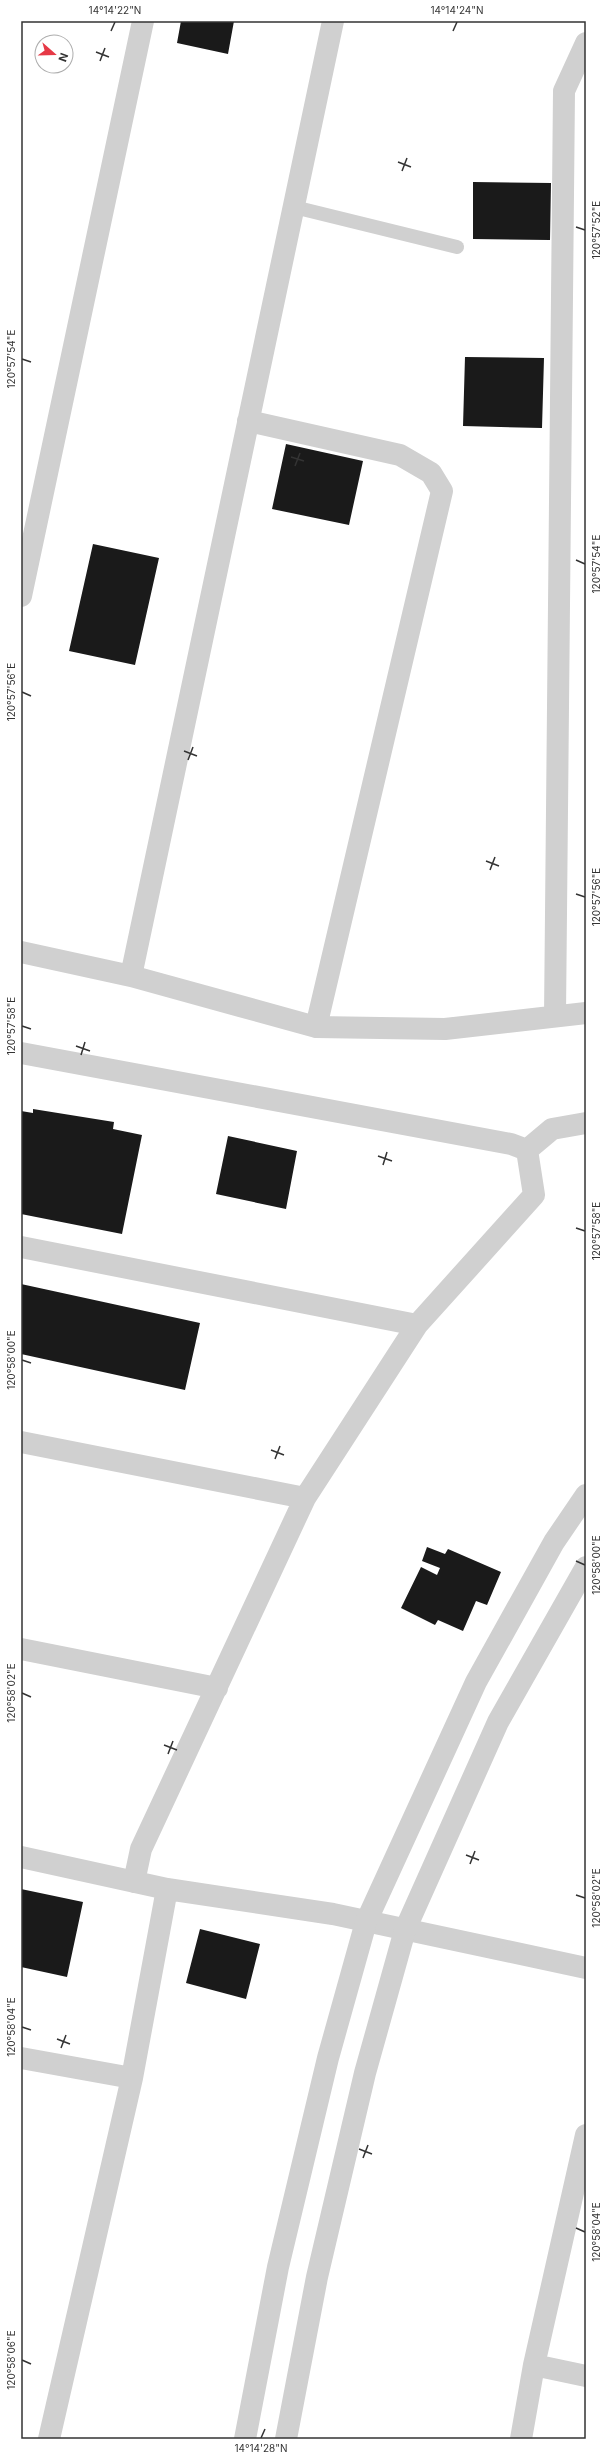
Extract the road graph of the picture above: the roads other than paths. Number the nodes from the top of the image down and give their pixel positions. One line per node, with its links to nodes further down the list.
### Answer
1 (143, 21): 7 (street)
2 (333, 21): 4 (street)
3 (586, 43): 11 (street)
4 (294, 207): 5 (lane); 6 (street)
5 (457, 247)
6 (248, 421): 9 (street); 12 (street)
7 (21, 596)
8 (21, 952): 9 (street)
9 (131, 976): 12 (street)
10 (586, 1013): 11 (street)
11 (555, 1016): 12 (street)
12 (316, 1026)
13 (21, 1052): 15 (street)
14 (586, 1123): 15 (street)
15 (527, 1150): 17 (street)
16 (21, 1246): 17 (street)
17 (417, 1325): 20 (street)
18 (21, 1442): 20 (street)
19 (586, 1495): 27 (street)
20 (305, 1498): 23 (street)
21 (586, 1567): 28 (street)
22 (21, 1649): 23 (street)
23 (217, 1688): 25 (street)
24 (21, 1857): 25 (street)
25 (134, 1882): 26 (street)
26 (167, 1889): 27 (street); 31 (street)
27 (366, 1922): 28 (street); 37 (street)
28 (405, 1930): 29 (street); 38 (street)
29 (586, 1968)
30 (21, 2058): 31 (street)
31 (132, 2078): 36 (street)
32 (586, 2135): 33 (street)
33 (582, 2172): 34 (street)
34 (534, 2365): 35 (street); 39 (street)
35 (586, 2376)
36 (49, 2439)
37 (245, 2439)
38 (286, 2439)
39 (521, 2439)

